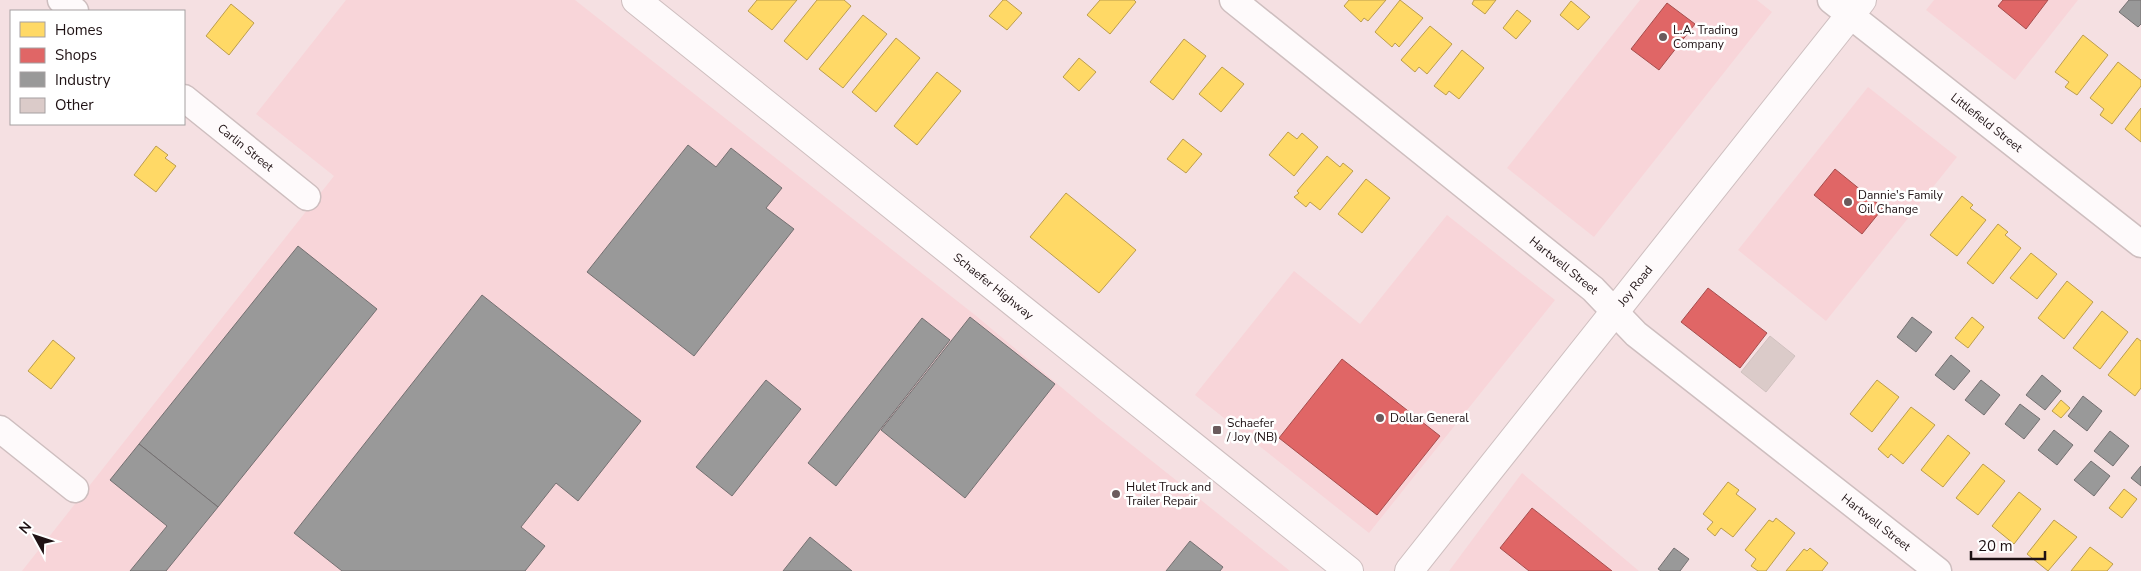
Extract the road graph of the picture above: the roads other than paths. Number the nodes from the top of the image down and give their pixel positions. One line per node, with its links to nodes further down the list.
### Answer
1 (61, 0): 5 (street)
2 (636, 0): 12 (main road, Schaefer Highway)
3 (1233, 0): 9 (street, Hartwell Street)
4 (1848, 5): 8 (street, Littlefield Street); 9 (main road, Joy Road)
5 (74, 10)
6 (185, 99): 7 (street, Carlin Street)
7 (307, 196)
8 (2141, 244)
9 (1614, 311): 13 (main road, Joy Road); 14 (street, Hartwell Street)
10 (0, 429): 11 (street)
11 (75, 489)
12 (1349, 571)
13 (1409, 571)
14 (1938, 571)

